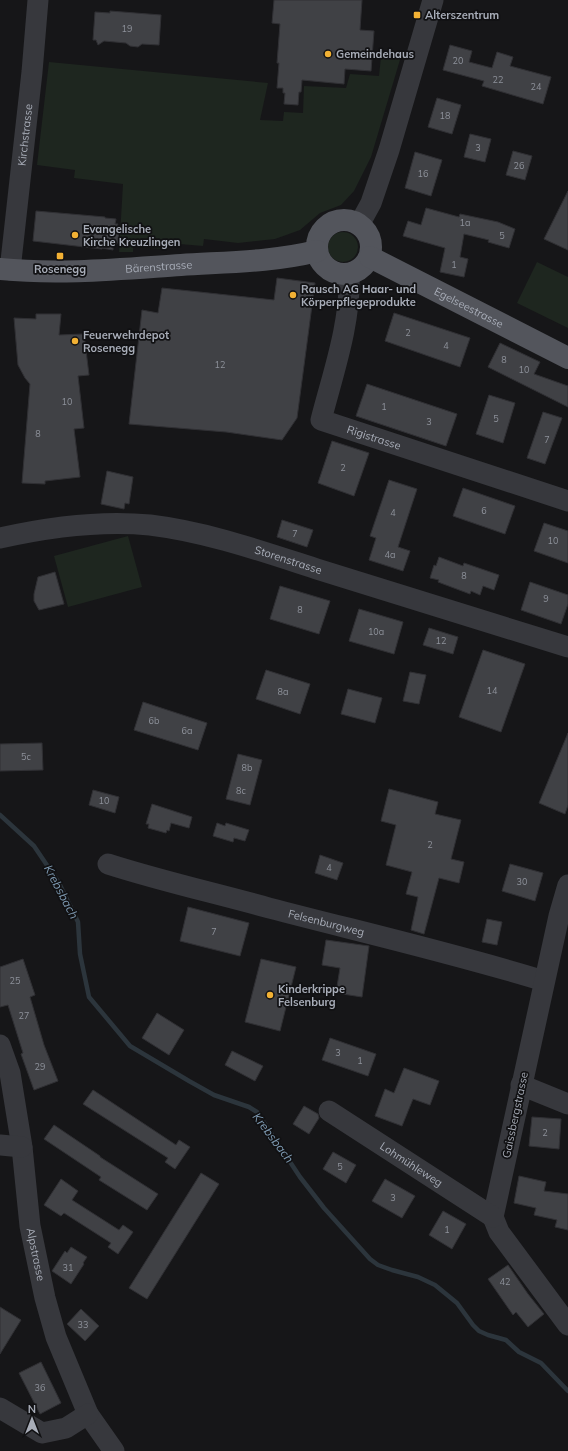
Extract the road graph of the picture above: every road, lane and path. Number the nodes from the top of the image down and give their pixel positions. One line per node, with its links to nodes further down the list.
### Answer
1 (38, 0): 6 (street, Kirchstrasse)
2 (433, 0): 3 (street)
3 (359, 225): 4 (main road); 5 (main road)
4 (317, 251): 6 (main road, Bärenstrasse); 7 (main road)
5 (370, 256): 7 (main road); 8 (main road, Egelseestrasse)
6 (5, 270)
7 (349, 274): 9 (street, Rigistrasse)
8 (568, 358)
9 (568, 501)
10 (0, 538): 11 (street, Storenstrasse)
11 (568, 647)
12 (108, 864): 14 (street, Felsenburgweg)
13 (568, 885): 14 (street, Gaissbergstrasse)
14 (544, 981): 16 (street, Gaissbergstrasse)
15 (0, 1045): 20 (street, Alpstrasse)
16 (521, 1085): 17 (street); 21 (street, Gaissbergstrasse)
17 (568, 1104)
18 (329, 1111): 21 (street, Lohmühleweg)
19 (0, 1145): 20 (street)
20 (22, 1147): 24 (street, Alpstrasse)
21 (493, 1217): 22 (street)
22 (568, 1325)
23 (0, 1408): 24 (street)
24 (88, 1414): 25 (street, Alpstrasse)
25 (114, 1451)

